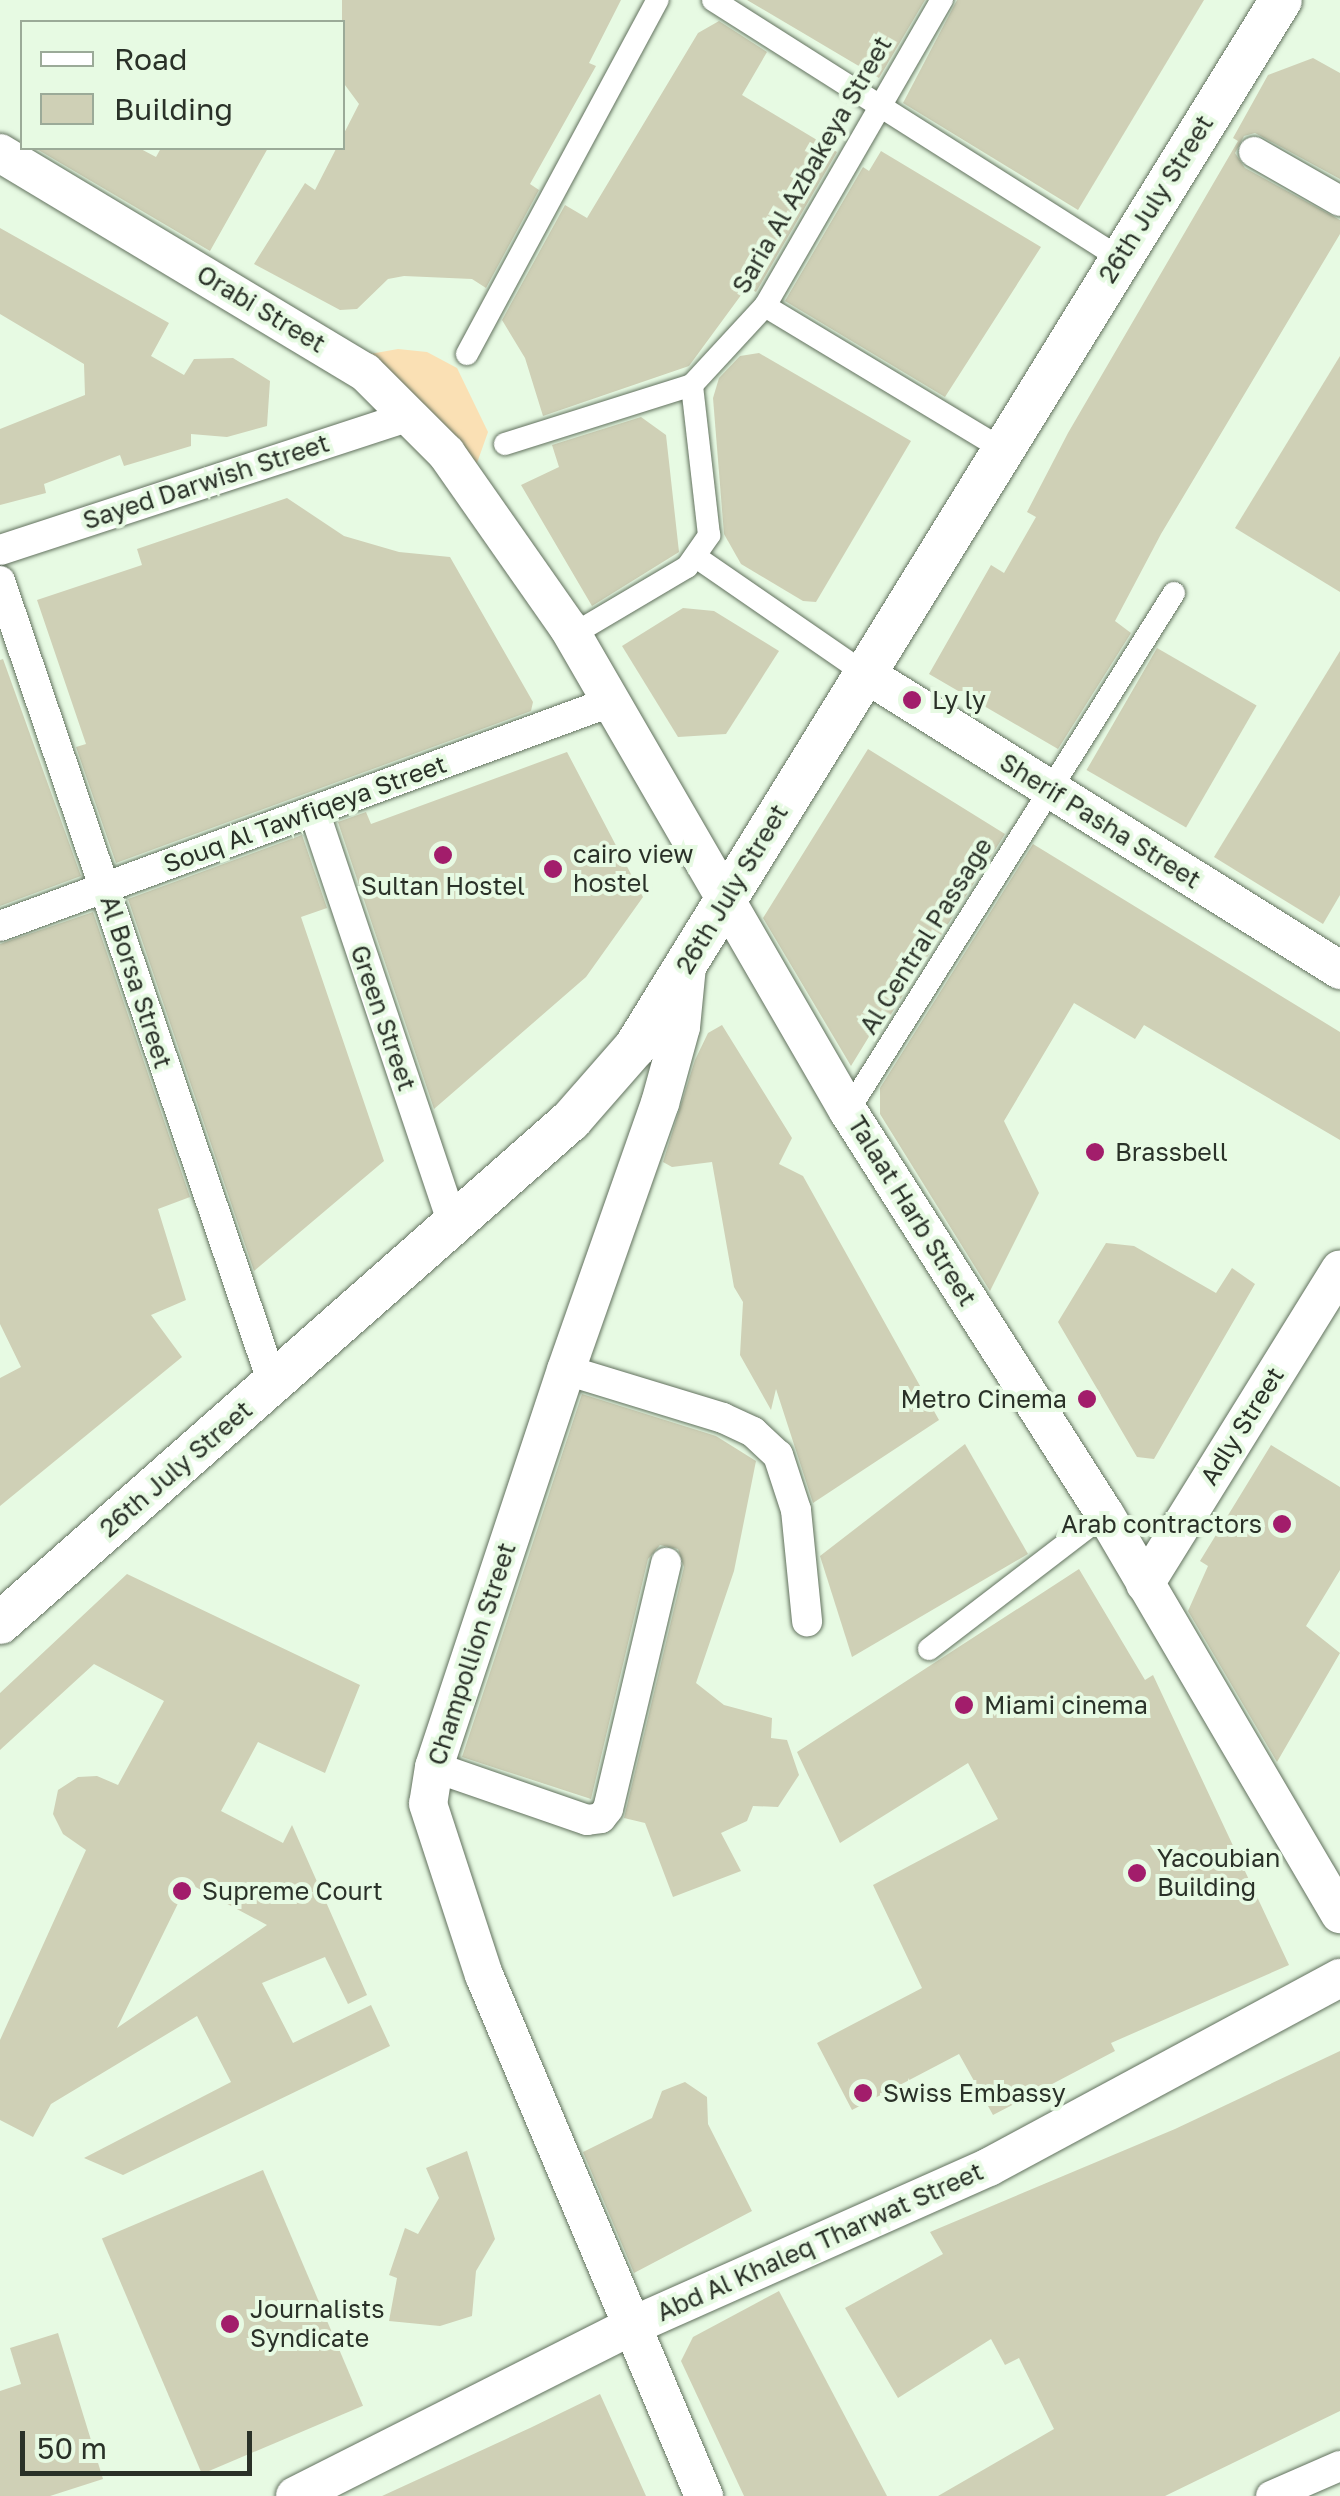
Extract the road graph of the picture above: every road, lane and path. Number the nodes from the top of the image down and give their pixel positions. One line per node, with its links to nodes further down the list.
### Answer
1 (658, 0): 11 (street)
2 (713, 0): 5 (street)
3 (942, 0): 5 (street, Saria Al Azbakeya Street)
4 (1281, 0): 9 (main road, 26th July Street)
5 (878, 104): 9 (street); 10 (street, Saria Al Azbakeya Street)
6 (1254, 152): 8 (street)
7 (0, 153): 13 (street, Orabi Street)
8 (1340, 200)
9 (1119, 258): 15 (main road, 26th July Street)
10 (764, 306): 12 (street, Saria Al Azbakeya Street); 15 (street)
11 (467, 354)
12 (692, 385): 14 (street); 18 (street)
13 (412, 415): 16 (street, Orabi Street); 17 (street, Sayed Darwish Street)
14 (505, 444)
15 (1000, 448): 22 (main road, 26th July Street)
16 (484, 508): 21 (street, Talaat Harb Street)
17 (0, 550)
18 (696, 557): 21 (street); 22 (street)
19 (0, 581): 26 (street, Al Borsa Street)
20 (1174, 593): 24 (street, Al Central Passage)
21 (572, 635): 23 (street, Talaat Harb Street)
22 (862, 670): 24 (street, Sherif Pasha Street); 27 (main road, 26th July Street)
23 (610, 702): 25 (street, Souq Al Tawfiqeya Street); 27 (street, Talaat Harb Street)
24 (1050, 790): 30 (street, Sherif Pasha Street); 31 (street, Al Central Passage)
25 (314, 811): 26 (street, Souq Al Tawfiqeya Street); 32 (street, Green Street)
26 (104, 888): 28 (street, Souq Al Tawfiqeya Street); 35 (street, Al Borsa Street)
27 (726, 899): 29 (main road, 26th July Street); 31 (street, Talaat Harb Street)
28 (0, 926)
29 (686, 966): 32 (main road, 26th July Street); 34 (street, Champollion Street)
30 (1340, 970)
31 (848, 1111): 36 (street, Talaat Harb Street)
32 (453, 1224): 35 (main road, 26th July Street)
33 (1340, 1269): 38 (street, Adly Street)
34 (566, 1370): 39 (street); 42 (street, Champollion Street)
35 (273, 1384): 40 (main road, 26th July Street)
36 (1104, 1514): 38 (street, Talaat Harb Street); 41 (street)
37 (666, 1563): 42 (street)
38 (1145, 1584): 43 (street, Talaat Harb Street)
39 (807, 1621)
40 (0, 1624)
41 (929, 1649)
42 (434, 1767): 45 (street, Champollion Street)
43 (1340, 1914)
44 (1340, 1978): 45 (street, Abd Al Khaleq Tharwat Street)
45 (632, 2326): 48 (street, Abd Al Khaleq Tharwat Street); 49 (street, Champollion Street)
46 (1340, 2466): 47 (street)
47 (1306, 2489): 50 (street)
48 (295, 2496)
49 (704, 2496)
50 (1271, 2496)

